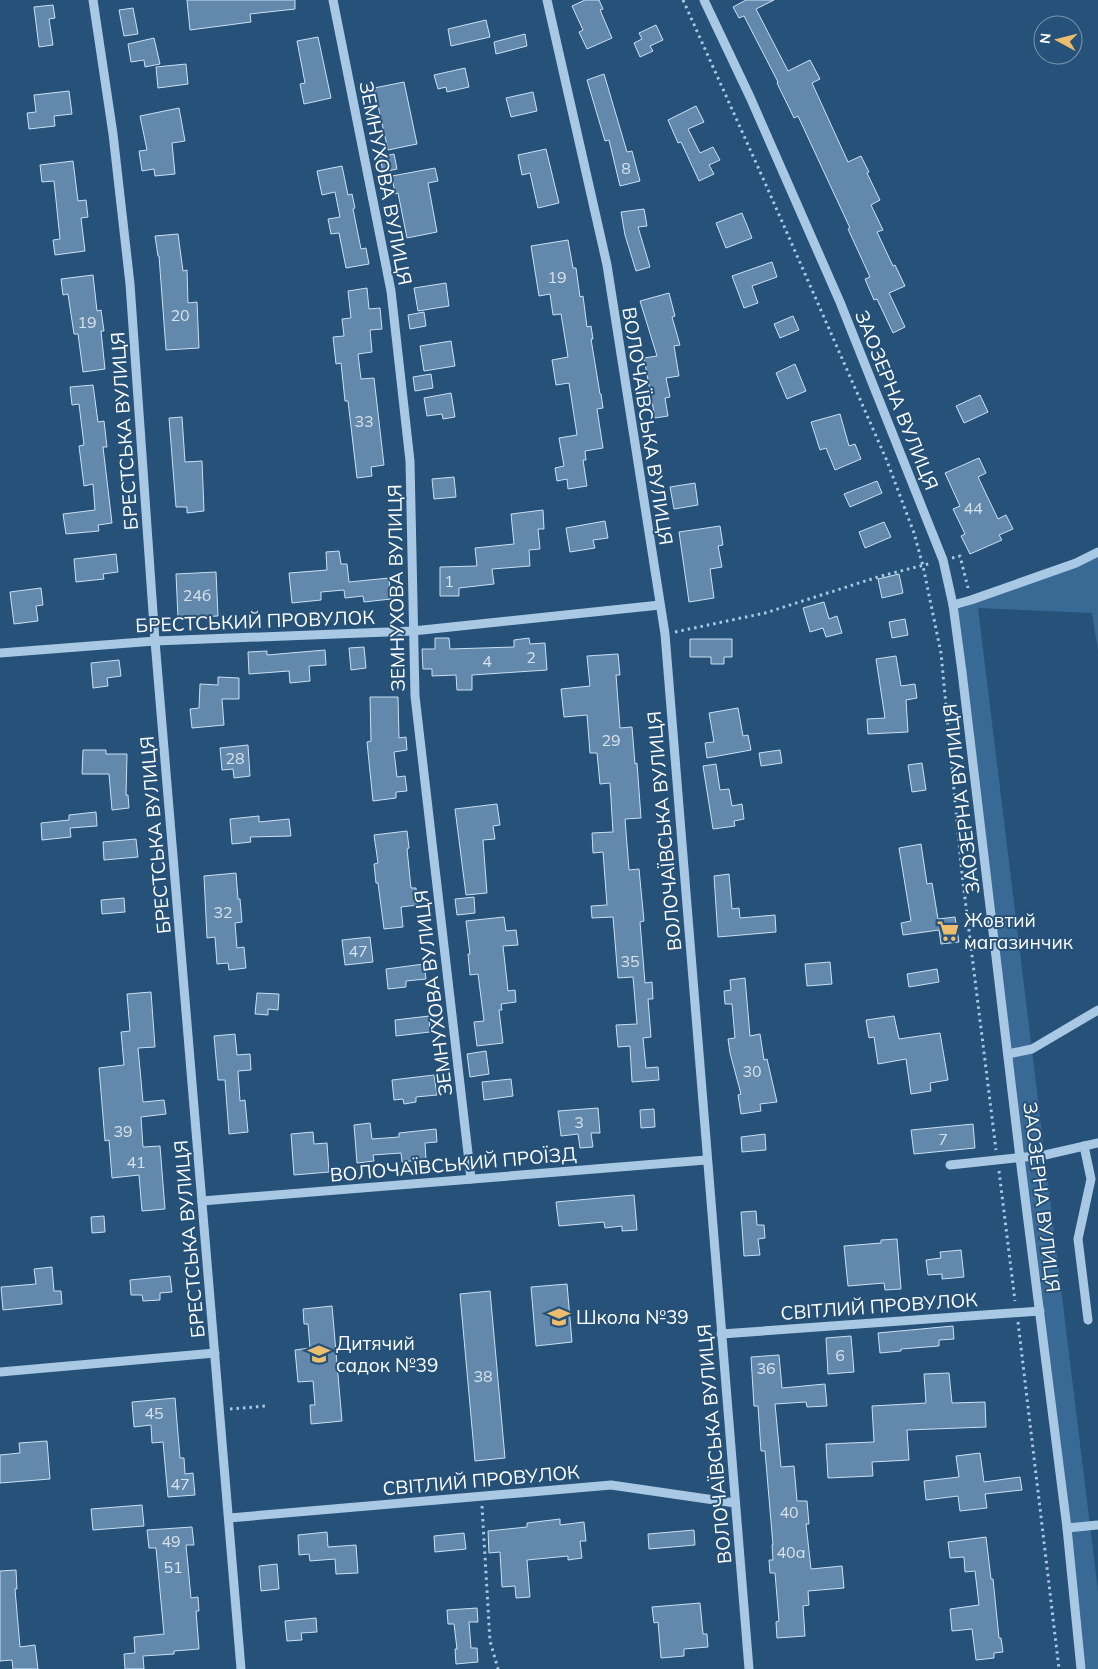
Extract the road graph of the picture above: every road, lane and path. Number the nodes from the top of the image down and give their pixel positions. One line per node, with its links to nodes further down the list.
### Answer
1 (93, 0): 14 (street, БРЕСТСЬКА ВУЛИЦЯ)
2 (333, 0): 12 (street, ЗЕМНУХОВА ВУЛИЦЯ)
3 (547, 0): 10 (street, ВОЛОЧАЇВСЬКА ВУЛИЦЯ)
4 (683, 0): 8 (path)
5 (704, 0): 11 (street, ЗАОЗЕРНА ВУЛИЦЯ)
6 (1098, 552): 9 (street)
7 (960, 556): 9 (path)
8 (923, 566): 13 (path); 22 (path)
9 (971, 600): 11 (street)
10 (660, 605): 12 (street, БРЕСТСЬКИЙ ПРОВУЛОК); 13 (street, ВОЛОЧАЇВСЬКА ВУЛИЦЯ)
11 (953, 605): 17 (street, ЗАОЗЕРНА ВУЛИЦЯ)
12 (413, 631): 14 (street, БРЕСТСЬКИЙ ПРОВУЛОК); 24 (street, ЗЕМНУХОВА ВУЛИЦЯ)
13 (665, 634): 21 (street, ВОЛОЧАЇВСЬКА ВУЛИЦЯ)
14 (154, 641): 15 (street, БРЕСТСЬКИЙ ПРОВУЛОК); 25 (street, БРЕСТСЬКА ВУЛИЦЯ)
15 (0, 653)
16 (1098, 1010): 17 (street)
17 (1008, 1054): 20 (street, ЗАОЗЕРНА ВУЛИЦЯ)
18 (1098, 1143): 19 (street)
19 (1084, 1146): 20 (street); 28 (street)
20 (1020, 1158): 22 (street); 27 (street, ЗАОЗЕРНА ВУЛИЦЯ)
21 (706, 1160): 24 (street, ВОЛОЧАЇВСЬКИЙ ПРОЇЗД); 30 (street, ВОЛОЧАЇВСЬКА ВУЛИЦЯ)
22 (998, 1160): 23 (street); 26 (path)
23 (950, 1165)
24 (471, 1179): 25 (street, ВОЛОЧАЇВСЬКИЙ ПРОЇЗД)
25 (202, 1201): 31 (street, БРЕСТСЬКА ВУЛИЦЯ)
26 (1016, 1306)
27 (1040, 1311): 30 (street, СВІТЛИЙ ПРОВУЛОК); 39 (street, ЗАОЗЕРНА ВУЛИЦЯ)
28 (1088, 1320)
29 (1018, 1321): 43 (path)
30 (721, 1334): 36 (street, ВОЛОЧАЇВСЬКА ВУЛИЦЯ)
31 (215, 1353): 32 (street); 34 (street, БРЕСТСЬКА ВУЛИЦЯ)
32 (0, 1372)
33 (266, 1406): 34 (path)
34 (220, 1410): 37 (street, БРЕСТСЬКА ВУЛИЦЯ)
35 (482, 1496): 36 (street, СВІТЛИЙ ПРОВУЛОК); 37 (street, СВІТЛИЙ ПРОВУЛОК); 41 (path)
36 (735, 1503): 42 (street, ВОЛОЧАЇВСЬКА ВУЛИЦЯ)
37 (229, 1518): 40 (street, БРЕСТСЬКА ВУЛИЦЯ)
38 (1098, 1525): 39 (street)
39 (1067, 1528): 44 (street, ЗАОЗЕРНА ВУЛИЦЯ)
40 (241, 1669)
41 (498, 1669)
42 (749, 1669)
43 (1059, 1669)
44 (1082, 1669)

